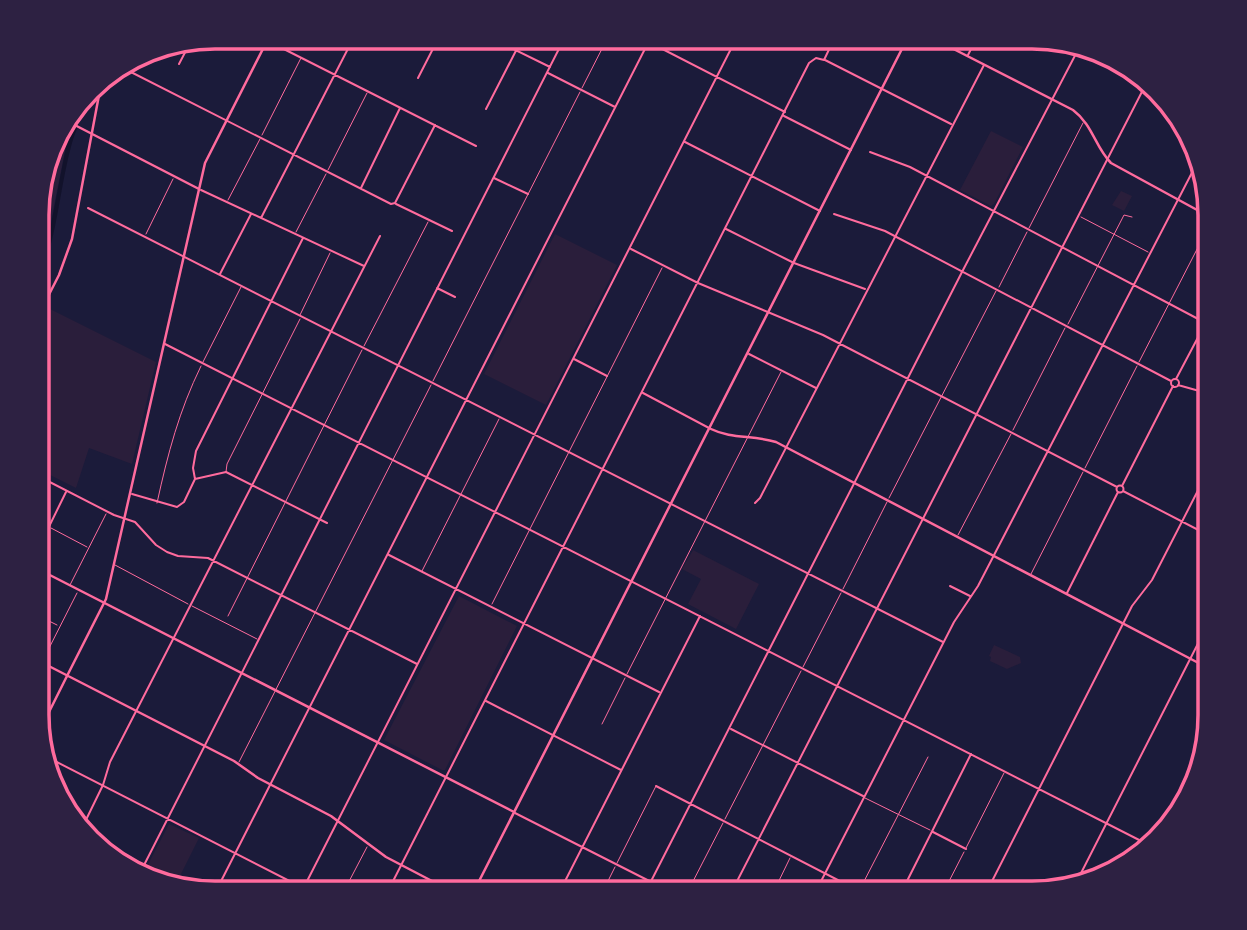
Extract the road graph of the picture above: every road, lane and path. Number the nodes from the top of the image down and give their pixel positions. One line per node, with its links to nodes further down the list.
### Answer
1 (262, 49): 40 (street)
2 (287, 49): 19 (street)
3 (348, 49): 26 (street)
4 (433, 49): 28 (street)
5 (513, 49): 15 (street)
6 (559, 49): 23 (street)
7 (602, 49): 30 (lane)
8 (645, 49): 35 (street)
9 (663, 49): 27 (street)
10 (731, 49): 27 (street)
11 (829, 49): 20 (street)
12 (902, 49): 29 (street)
13 (953, 49): 18 (street)
14 (971, 49): 18 (street)
15 (517, 51): 23 (street); 37 (street)
16 (185, 52): 21 (street)
17 (1075, 55): 34 (street)
18 (967, 56): 22 (street)
19 (301, 57): 26 (street); 45 (lane)
20 (824, 60): 29 (street); 38 (street)
21 (179, 64)
22 (984, 65): 34 (street); 42 (street)
23 (550, 67): 25 (street)
24 (131, 72): 40 (street)
25 (547, 73): 30 (street); 57 (street)
26 (335, 74): 31 (street); 50 (street)
27 (717, 77): 38 (street); 46 (street)
28 (418, 78)
29 (882, 89): 42 (street); 48 (street)
30 (581, 90): 35 (street); 60 (lane)
31 (368, 91): 36 (street); 52 (lane)
32 (1142, 91): 51 (street)
33 (98, 98): 44 (street)
34 (1052, 99): 39 (street); 66 (street)
35 (616, 107): 135 (street)
36 (401, 108): 41 (street); 58 (street)
37 (486, 109)
38 (784, 113): 48 (street); 55 (street)
39 (1084, 120): 51 (street); 75 (lane)
40 (226, 121): 45 (street); 59 (street)
41 (435, 125): 47 (street); 63 (street)
42 (952, 125): 56 (street)
43 (75, 126): 44 (street)
44 (91, 134): 54 (street); 101 (street)
45 (260, 138): 50 (street); 62 (lane)
46 (684, 141): 55 (street); 84 (street)
47 (476, 146)
48 (852, 150): 65 (street)
49 (870, 152): 56 (street)
50 (293, 154): 52 (street); 72 (street)
51 (1106, 159): 61 (street); 70 (street)
52 (327, 172): 58 (street); 77 (lane)
53 (1192, 172): 61 (street)
54 (174, 176): 59 (street); 79 (lane)
55 (752, 176): 65 (street); 74 (street)
56 (926, 176): 66 (street); 81 (street)
57 (494, 177): 60 (street); 98 (street)
58 (360, 188): 63 (street)
59 (199, 189): 62 (street); 88 (street)
60 (528, 194): 127 (lane)
61 (1178, 200): 67 (street); 87 (street)
62 (227, 202): 68 (street)
63 (393, 204): 73 (street)
64 (88, 208): 79 (street)
65 (821, 211): 89 (street)
66 (995, 211): 75 (street); 93 (street)
67 (1198, 211)
68 (251, 214): 72 (street); 94 (street)
69 (834, 214): 81 (street)
70 (1077, 215): 78 (lane); 83 (street)
71 (1132, 217): 78 (lane)
72 (261, 218): 77 (street)
73 (429, 220): 76 (street); 115 (lane)
74 (725, 228): 89 (street); 95 (street)
75 (1028, 229): 83 (street); 100 (lane)
76 (452, 231)
77 (295, 234): 82 (street)
78 (1114, 234): 87 (lane); 90 (lane)
79 (145, 236): 88 (street)
80 (380, 236): 91 (street)
81 (894, 237): 93 (street); 99 (street)
82 (303, 238): 86 (street); 103 (street)
83 (1062, 246): 90 (street); 105 (street)
84 (630, 248): 92 (street); 117 (street)
85 (1198, 248): 104 (lane)
86 (331, 251): 91 (street); 107 (lane)
87 (1150, 253): 96 (street)
88 (185, 256): 94 (street); 113 (street)
89 (794, 263): 99 (street); 106 (street)
90 (1098, 265): 96 (street); 109 (lane)
91 (365, 266): 110 (street)
92 (663, 266): 95 (street); 122 (lane)
93 (962, 272): 100 (street); 124 (street)
94 (220, 275): 97 (street)
95 (698, 283): 106 (street); 133 (street)
96 (1134, 284): 104 (street); 114 (street)
97 (241, 286): 103 (street); 118 (lane)
98 (437, 288): 102 (street); 120 (street)
99 (867, 290): 112 (street)
100 (997, 290): 105 (street); 134 (lane)
101 (49, 295)
102 (455, 297)
103 (271, 301): 107 (street); 123 (street)
104 (1170, 303): 108 (street); 119 (lane)
105 (1030, 307): 109 (street); 137 (street)
106 (769, 312): 112 (street); 116 (street)
107 (300, 316): 110 (street); 132 (lane)
108 (1198, 319)
109 (1066, 326): 114 (street); 141 (lane)
110 (331, 332): 115 (street); 136 (street)
111 (1198, 337): 125 (street)
112 (839, 343): 124 (street); 130 (street)
113 (164, 344): 118 (street); 163 (street)
114 (1102, 345): 119 (street); 146 (street)
115 (363, 348): 120 (street); 139 (lane)
116 (748, 353): 121 (street); 140 (street)
117 (573, 359): 122 (street); 142 (street)
118 (203, 363): 123 (street); 167 (lane)
119 (1138, 364): 126 (street); 150 (lane)
120 (397, 365): 127 (street); 144 (street)
121 (782, 370): 130 (street); 143 (lane)
122 (607, 376): 147 (lane)
123 (233, 378): 132 (street); 153 (street)
124 (908, 379): 134 (street); 155 (street)
125 (1176, 379): 126 (street); 128 (street)
126 (1171, 381): 129 (street)
127 (432, 383): 135 (street); 148 (lane)
128 (1178, 385): 129 (street); 131 (street)
129 (1173, 386): 157 (street)
130 (816, 388): 145 (street)
131 (1198, 391)
132 (263, 393): 136 (street); 151 (lane)
133 (642, 393): 140 (street); 149 (street)
134 (941, 396): 137 (street); 165 (lane)
135 (466, 400): 138 (street); 152 (street)
136 (292, 408): 139 (street); 156 (street)
137 (976, 414): 141 (street); 174 (street)
138 (500, 417): 142 (street); 164 (lane)
139 (325, 425): 144 (street); 166 (lane)
140 (710, 428): 143 (street); 169 (street)
141 (1012, 433): 146 (street); 181 (lane)
142 (534, 435): 147 (street); 170 (street)
143 (747, 437): 145 (street); 175 (lane)
144 (359, 442): 148 (street); 173 (street)
145 (786, 447): 155 (street); 168 (street)
146 (1047, 451): 150 (street); 185 (street)
147 (569, 452): 149 (street); 179 (lane)
148 (393, 459): 152 (street); 207 (lane)
149 (603, 470): 169 (street); 182 (street)
150 (1084, 470): 158 (street); 191 (lane)
151 (226, 472): 153 (street); 156 (street)
152 (427, 477): 164 (street); 184 (street)
153 (195, 479): 167 (street)
154 (49, 482): 160 (street)
155 (854, 484): 165 (street); 189 (street)
156 (253, 485): 166 (street); 186 (street)
157 (1122, 486): 158 (street); 161 (street)
158 (1117, 487): 162 (street)
159 (1198, 490): 176 (street)
160 (67, 491): 171 (street); 178 (street)
161 (1123, 491): 162 (street); 176 (street)
162 (1118, 492): 199 (street)
163 (131, 494): 167 (street); 172 (street)
164 (461, 494): 170 (street); 188 (lane)
165 (887, 500): 174 (street); 198 (lane)
166 (286, 502): 173 (street); 192 (lane)
167 (157, 503)
168 (755, 503)
169 (671, 504): 175 (street); 193 (street)
170 (495, 511): 179 (street); 196 (street)
171 (107, 512): 172 (street); 183 (lane)
172 (125, 519): 186 (street); 187 (street)
173 (320, 519): 177 (street); 200 (street)
174 (922, 519): 181 (street); 206 (street)
175 (705, 521): 189 (street); 202 (lane)
176 (1182, 521): 180 (street); 212 (street)
177 (327, 523)
178 (49, 527): 183 (lane)
179 (529, 529): 182 (street); 205 (lane)
180 (1198, 530)
181 (957, 537): 185 (street)
182 (564, 547): 193 (street); 211 (street)
183 (89, 548): 194 (lane)
184 (388, 554): 188 (street); 214 (street)
185 (993, 556): 191 (street); 201 (street)
186 (215, 561): 192 (street); 204 (street)
187 (114, 565): 203 (street); 204 (lane)
188 (422, 571): 196 (street)
189 (808, 574): 198 (street); 220 (street)
190 (49, 575): 194 (street)
191 (1030, 576): 199 (street)
192 (247, 578): 200 (street); 208 (lane)
193 (632, 581): 202 (street); 221 (street)
194 (70, 585): 197 (street)
195 (950, 586): 201 (street)
196 (456, 589): 205 (street); 224 (street)
197 (78, 590): 203 (street); 213 (lane)
198 (842, 591): 206 (street); 226 (lane)
199 (1066, 594): 212 (street)
200 (281, 595): 207 (street); 216 (street)
201 (971, 597): 217 (street)
202 (666, 598): 209 (street); 228 (lane)
203 (105, 604): 215 (street); 229 (street)
204 (192, 605): 215 (street); 216 (lane)
205 (491, 606): 211 (street)
206 (876, 608): 217 (street); 230 (street)
207 (316, 613): 214 (street); 231 (lane)
208 (228, 616)
209 (700, 616): 220 (street); 232 (street)
210 (49, 621): 213 (lane)
211 (524, 624): 221 (street); 233 (street)
212 (1123, 624): 222 (street); 255 (street)
213 (60, 627): 219 (lane)
214 (350, 630): 224 (street); 234 (street)
215 (175, 637): 227 (street); 236 (street)
216 (259, 640): 227 (street)
217 (943, 642): 237 (street)
218 (1198, 643): 222 (street)
219 (49, 645)
220 (769, 651): 226 (street); 239 (street)
221 (593, 658): 228 (street); 240 (street)
222 (1190, 659): 223 (street); 264 (street)
223 (1198, 663)
224 (418, 664): 241 (street)
225 (49, 666): 229 (street)
226 (802, 668): 230 (street); 242 (lane)
227 (243, 672): 231 (street); 243 (street)
228 (627, 675): 232 (street); 238 (lane)
229 (67, 676): 235 (street); 236 (street)
230 (837, 686): 237 (street); 247 (street)
231 (276, 690): 234 (street); 248 (lane)
232 (661, 693): 249 (street)
233 (485, 701): 240 (street); 251 (street)
234 (310, 708): 241 (street); 253 (street)
235 (49, 711)
236 (136, 711): 243 (street); 252 (street)
237 (903, 720): 244 (street); 256 (street)
238 (602, 724)
239 (730, 728): 242 (street); 257 (street)
240 (554, 736): 249 (street); 258 (street)
241 (378, 743): 251 (street); 262 (street)
242 (763, 745): 247 (street); 263 (lane)
243 (205, 746): 248 (street); 260 (street)
244 (971, 754): 250 (street); 265 (street)
245 (928, 757): 259 (lane)
246 (56, 762): 252 (street)
247 (797, 763): 256 (street); 266 (street)
248 (238, 764): 253 (street)
249 (621, 770): 269 (street)
250 (1005, 771): 255 (street); 270 (lane)
251 (446, 777): 258 (street); 275 (street)
252 (103, 785): 260 (street); 261 (street)
253 (271, 785): 262 (street); 271 (street)
254 (656, 786): 257 (street); 273 (lane)
255 (1039, 789): 264 (street); 297 (street)
256 (864, 797): 259 (lane); 276 (street)
257 (690, 805): 263 (street); 288 (street)
258 (514, 812): 269 (street); 284 (street)
259 (898, 814): 265 (lane); 294 (lane)
260 (168, 818): 271 (street); 274 (street)
261 (86, 819)
262 (338, 821): 268 (street); 280 (street)
263 (724, 822): 266 (street); 289 (lane)
264 (1106, 823): 267 (street); 277 (street)
265 (932, 831): 270 (street); 295 (street)
266 (758, 839): 272 (street); 290 (street)
267 (1140, 841)
268 (368, 845): 275 (street); 281 (lane)
269 (582, 847): 273 (street); 285 (street)
270 (966, 849): 296 (lane)
271 (236, 853): 278 (street); 279 (street)
272 (791, 856): 276 (street); 291 (lane)
273 (616, 864): 286 (lane); 287 (street)
274 (144, 865)
275 (401, 865): 282 (street); 283 (street)
276 (825, 873): 292 (street); 293 (street)
277 (1081, 873)
278 (221, 881)
279 (290, 881)
280 (308, 881)
281 (349, 881)
282 (393, 881)
283 (432, 881)
284 (480, 881)
285 (565, 881)
286 (608, 881)
287 (649, 881)
288 (652, 881)
289 (693, 881)
290 (737, 881)
291 (779, 881)
292 (821, 881)
293 (839, 881)
294 (864, 881)
295 (907, 881)
296 (949, 881)
297 (992, 881)

